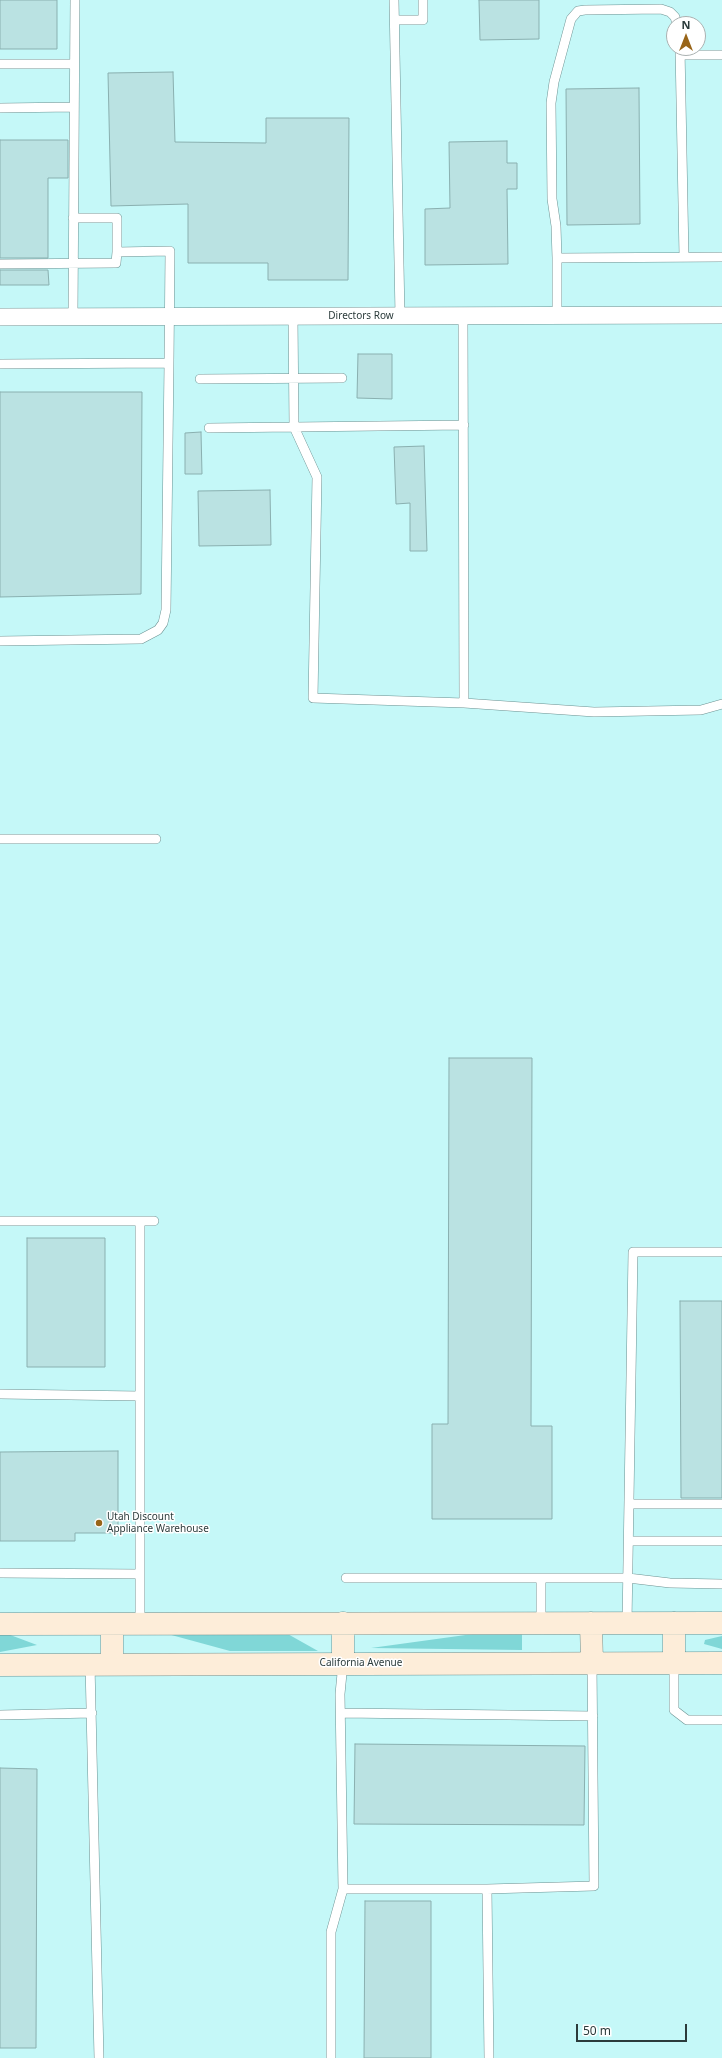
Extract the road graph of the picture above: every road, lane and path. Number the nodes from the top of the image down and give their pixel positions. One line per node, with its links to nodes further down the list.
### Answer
1 (75, 0): 10 (lane)
2 (394, 0): 5 (lane)
3 (423, 0): 5 (lane)
4 (674, 16): 17 (lane)
5 (395, 20): 22 (lane)
6 (706, 54): 7 (lane)
7 (722, 55)
8 (680, 56): 15 (lane)
9 (0, 64): 10 (lane)
10 (74, 64): 11 (lane)
11 (74, 107): 12 (lane); 13 (lane)
12 (0, 108)
13 (73, 218): 14 (lane); 19 (lane)
14 (117, 252): 19 (lane); 27 (lane)
15 (684, 257): 16 (lane); 17 (lane)
16 (722, 257)
17 (557, 258): 24 (lane)
18 (0, 264): 19 (lane)
19 (73, 264): 26 (lane)
20 (722, 315): 24 (street, Directors Row)
21 (294, 316): 22 (street, Directors Row); 27 (street, Directors Row); 32 (lane)
22 (400, 316): 23 (street, Directors Row)
23 (463, 316): 24 (street, Directors Row); 33 (lane)
24 (557, 316)
25 (0, 317): 26 (street, Directors Row)
26 (73, 317): 27 (street, Directors Row)
27 (170, 317): 28 (lane)
28 (169, 363): 29 (lane); 36 (lane)
29 (0, 364)
30 (342, 378): 32 (lane)
31 (200, 379): 32 (lane)
32 (294, 379): 34 (lane)
33 (464, 425): 34 (lane); 37 (lane)
34 (294, 427): 35 (lane); 37 (lane)
35 (209, 428)
36 (0, 641)
37 (464, 703): 38 (lane)
38 (722, 704)
39 (0, 839): 40 (lane)
40 (156, 839)
41 (0, 1221): 42 (lane)
42 (140, 1221): 43 (lane); 46 (lane)
43 (154, 1221)
44 (722, 1252): 47 (lane)
45 (0, 1394): 46 (lane)
46 (140, 1396): 52 (lane)
47 (629, 1504): 48 (lane); 49 (lane)
48 (722, 1504)
49 (629, 1541): 50 (lane); 55 (lane)
50 (722, 1541)
51 (0, 1573): 52 (lane)
52 (140, 1574): 64 (lane)
53 (346, 1578): 54 (lane)
54 (541, 1578): 55 (lane); 57 (lane)
55 (628, 1578): 56 (lane); 59 (lane)
56 (722, 1584)
57 (541, 1623): 58 (main road); 65 (main road)
58 (591, 1623): 59 (main road); 66 (main road)
59 (627, 1623): 60 (main road)
60 (674, 1623): 61 (main road); 67 (main road)
61 (722, 1623)
62 (0, 1624): 63 (main road)
63 (112, 1624): 64 (main road); 71 (main road)
64 (140, 1624): 65 (main road)
65 (343, 1624): 72 (main road)
66 (592, 1663): 67 (main road, California Avenue); 72 (main road, California Avenue); 76 (lane)
67 (674, 1663): 68 (main road, California Avenue); 77 (lane)
68 (722, 1663)
69 (0, 1664): 70 (main road, California Avenue)
70 (90, 1664): 71 (main road, California Avenue); 73 (lane)
71 (112, 1664): 72 (main road, California Avenue)
72 (342, 1664): 74 (lane)
73 (92, 1713): 75 (lane); 80 (lane)
74 (341, 1713): 76 (lane); 78 (lane)
75 (0, 1715)
76 (592, 1716): 79 (lane)
77 (722, 1720)
78 (343, 1889): 79 (lane); 81 (lane)
79 (487, 1889): 82 (lane)
80 (99, 2058)
81 (332, 2058)
82 (489, 2058)

